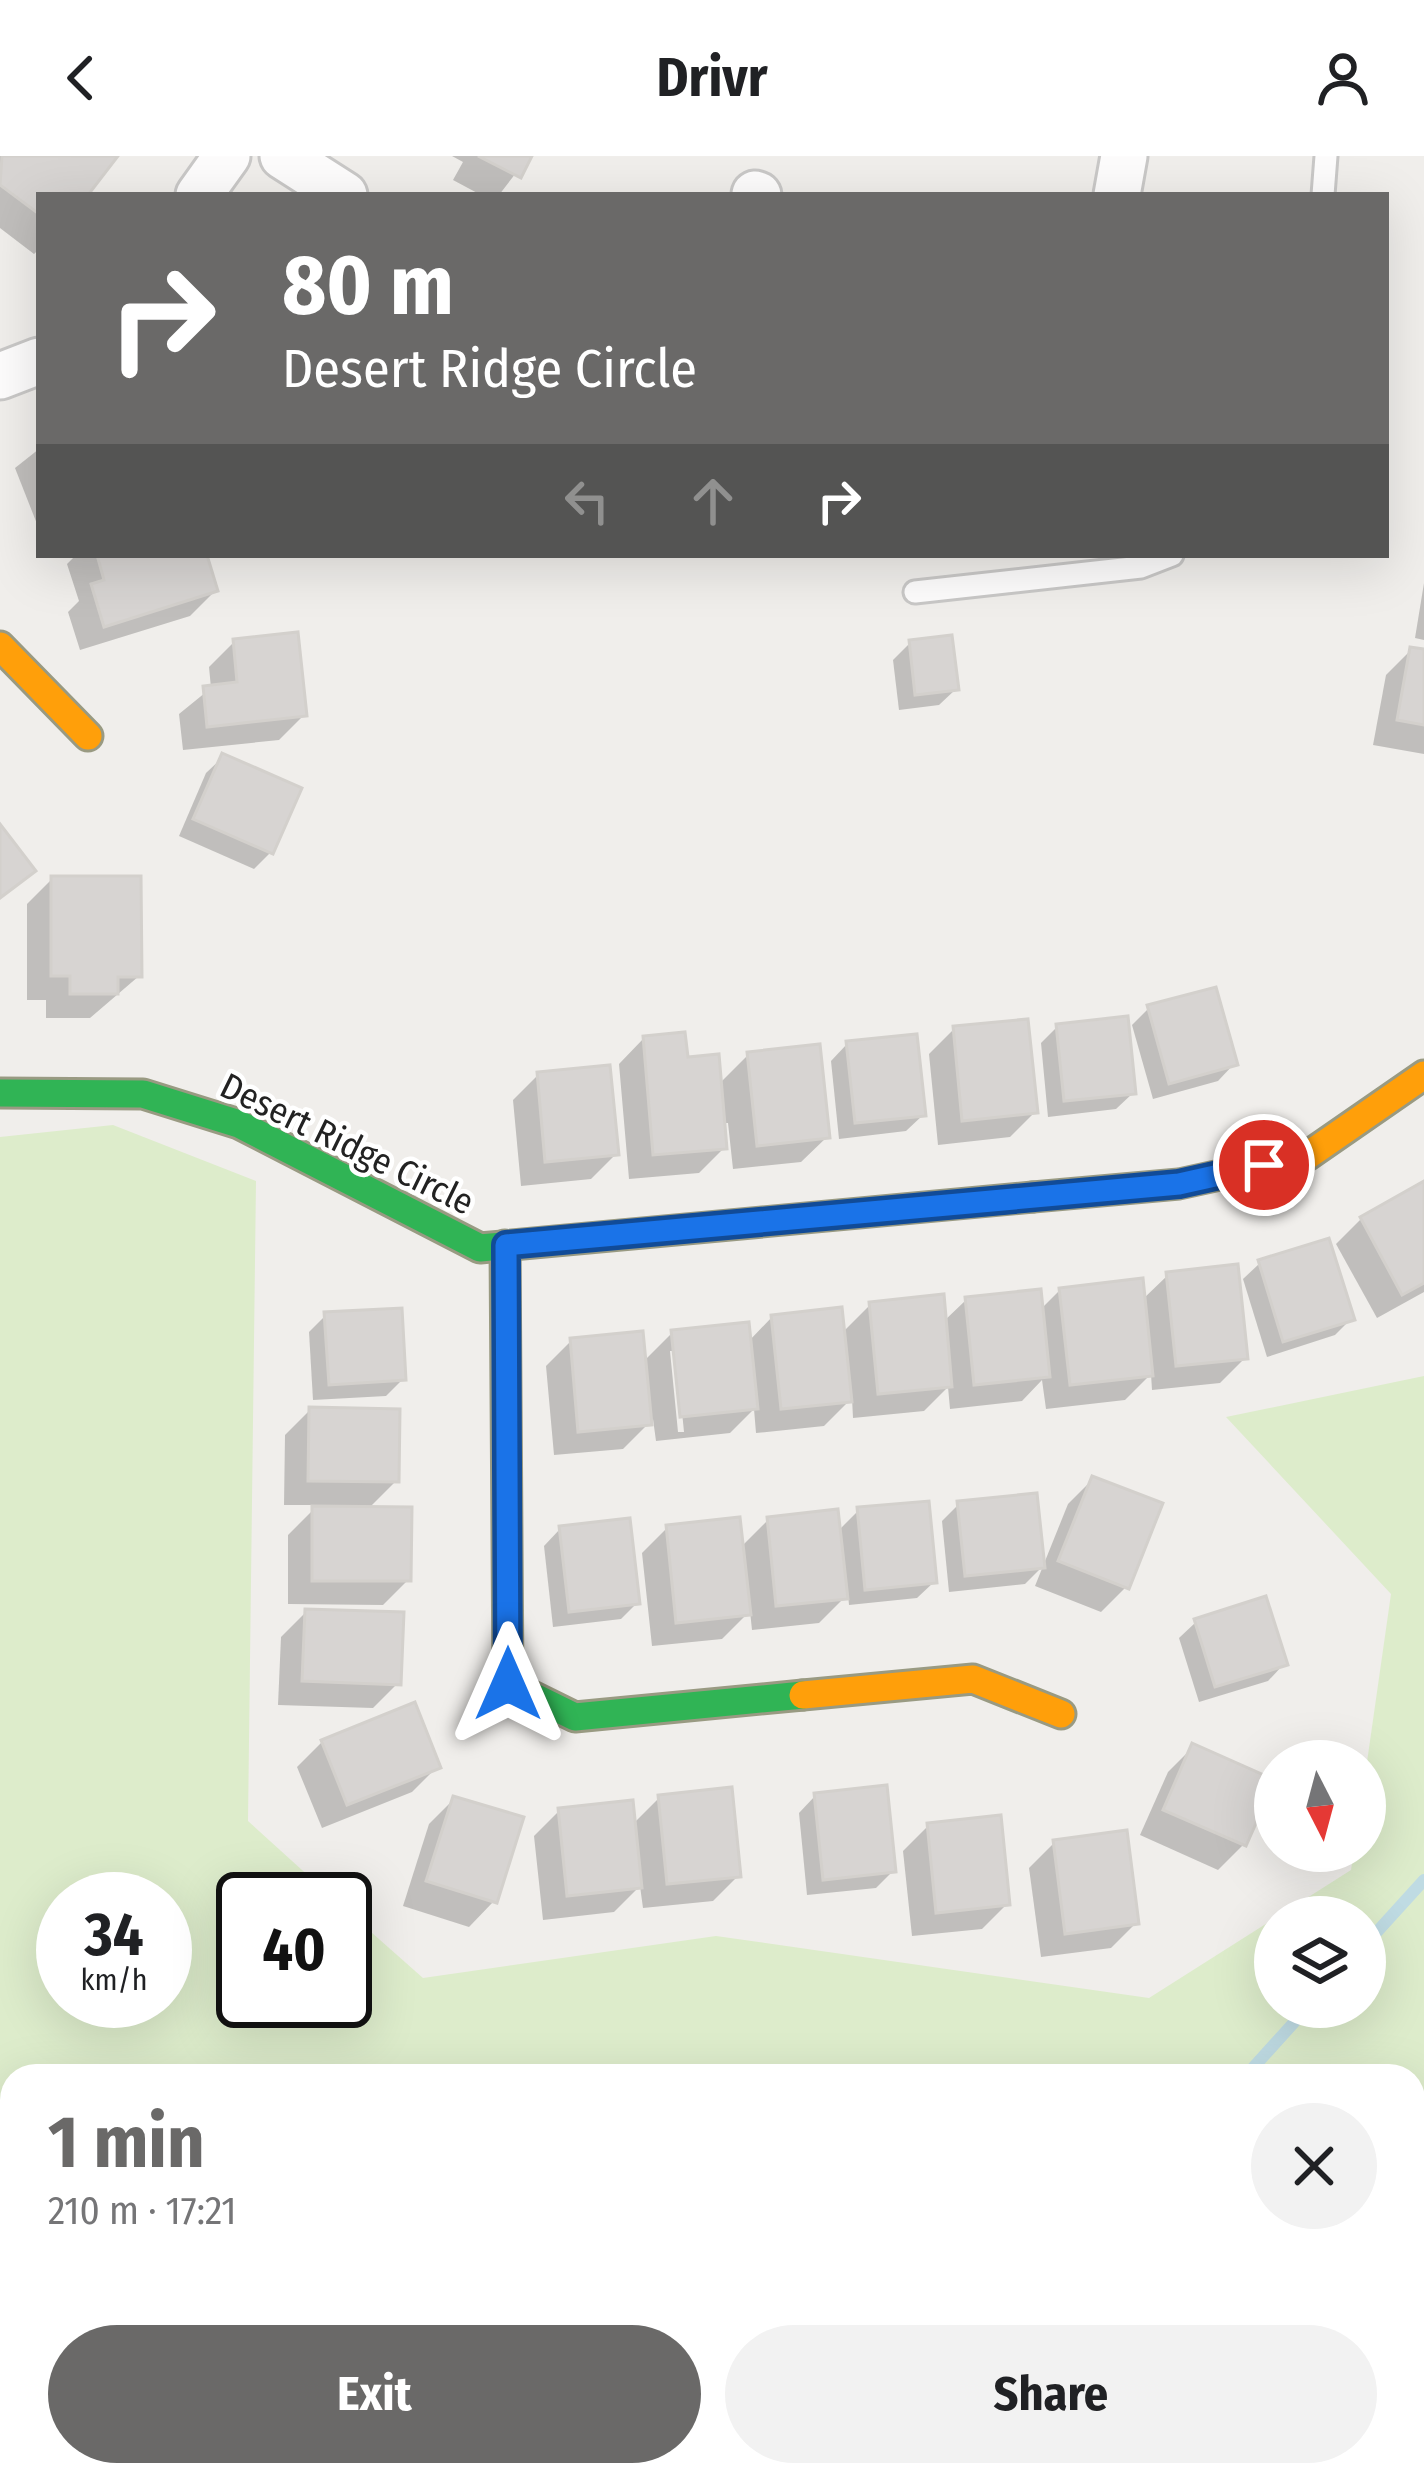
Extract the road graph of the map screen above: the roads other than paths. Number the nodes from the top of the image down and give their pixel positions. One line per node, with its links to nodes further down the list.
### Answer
1 (227, 156): 5 (street)
2 (283, 156): 6 (street)
3 (1124, 156): 7 (street)
4 (1326, 156): 8 (lane)
5 (201, 192)
6 (339, 192)
7 (1118, 192)
8 (1323, 192)
9 (36, 362): 10 (street)
10 (0, 376)
11 (1160, 558): 12 (lane)
12 (915, 592)
13 (0, 646): 14 (street)
14 (88, 736)
15 (1424, 1075): 17 (street, Desert Ridge Circle)
16 (0, 1094): 17 (street, Desert Ridge Circle)
17 (506, 1245): 18 (street)
18 (1061, 1714)

